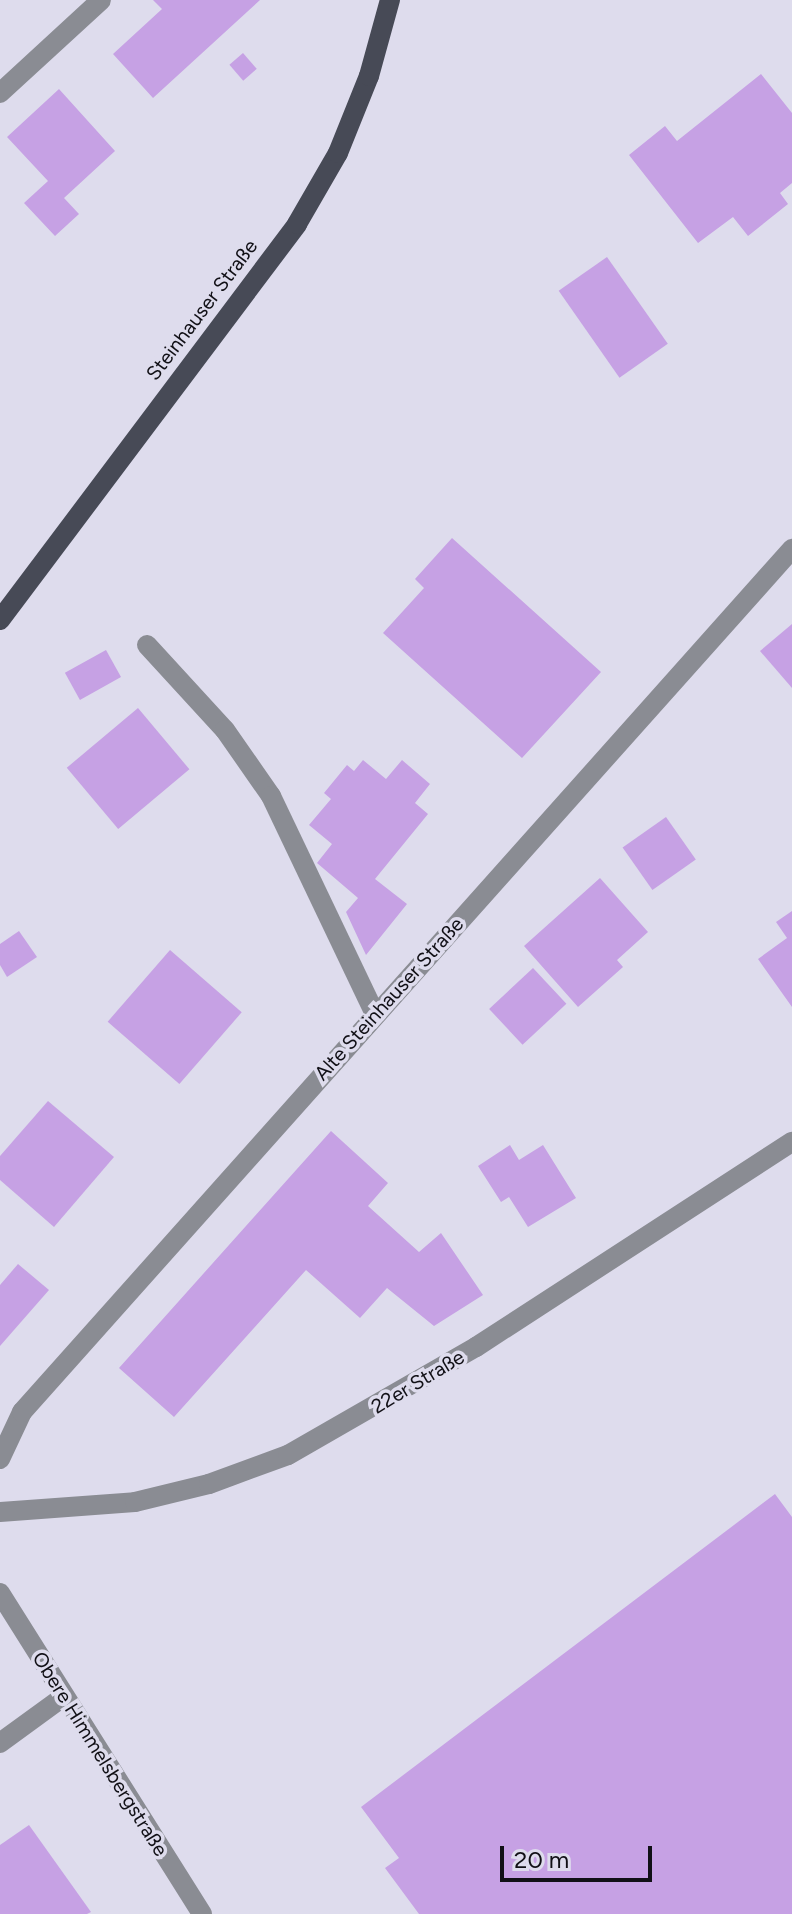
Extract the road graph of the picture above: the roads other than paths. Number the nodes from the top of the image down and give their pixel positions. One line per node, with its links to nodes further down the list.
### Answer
1 (101, 0): 3 (street)
2 (390, 0): 5 (main road, Steinhauser Straße)
3 (0, 93)
4 (792, 549): 7 (street, Alte Steinhauser Straße)
5 (0, 620)
6 (147, 645): 7 (street)
7 (375, 1014): 9 (street, Alte Steinhauser Straße)
8 (792, 1142): 10 (street, 22er Straße)
9 (0, 1459)
10 (0, 1512)
11 (0, 1593): 12 (street, Obere Himmelsbergstraße)
12 (63, 1697): 13 (street); 14 (street, Obere Himmelsbergstraße)
13 (0, 1743)
14 (202, 1914)

